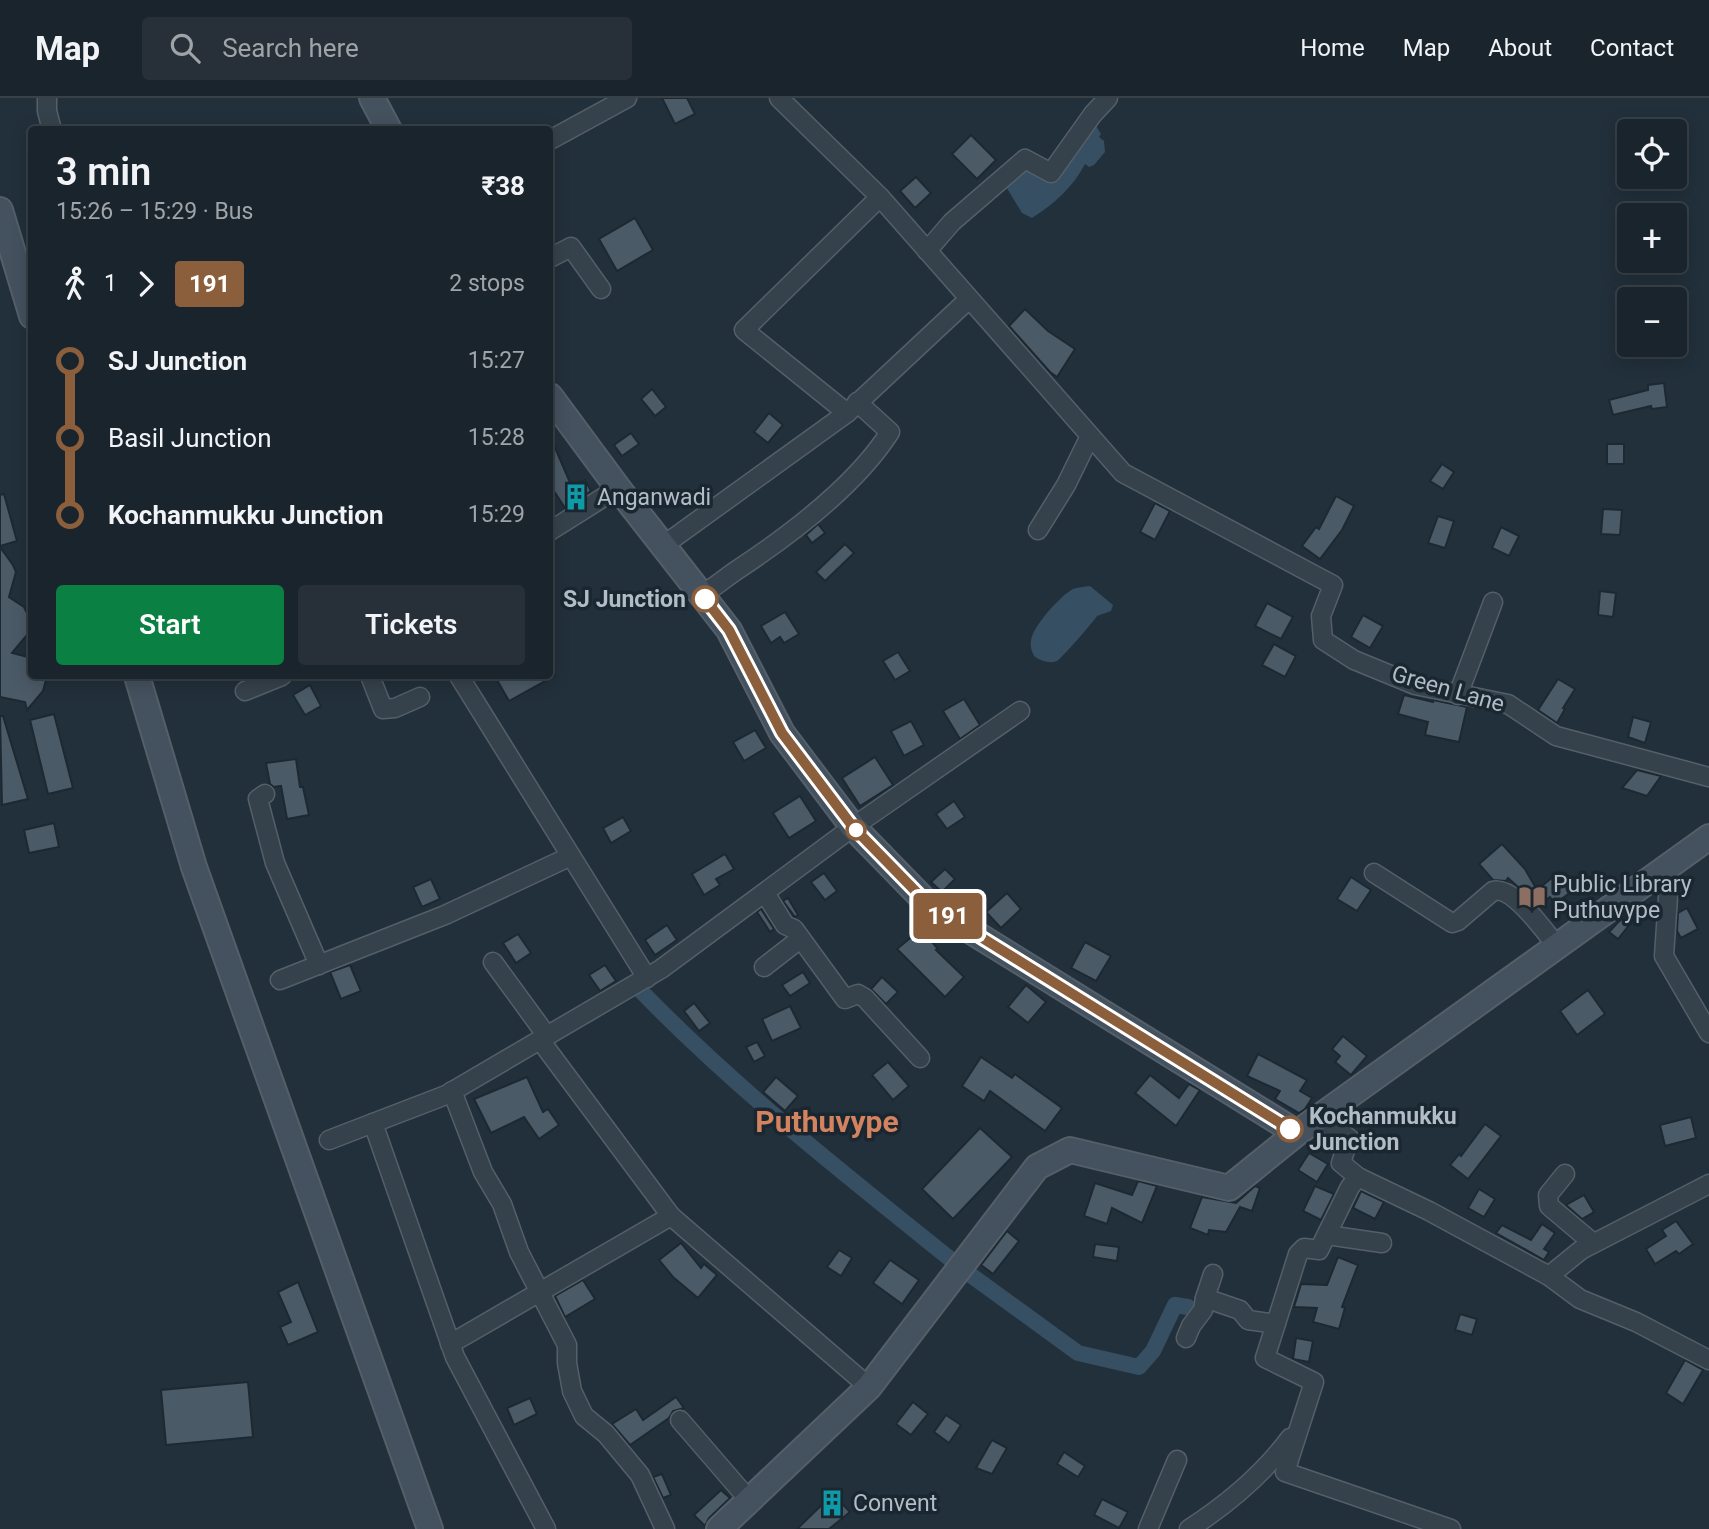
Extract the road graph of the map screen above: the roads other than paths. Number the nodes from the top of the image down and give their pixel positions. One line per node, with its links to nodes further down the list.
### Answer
1 (47, 98): 6 (street)
2 (372, 98): 7 (main road)
3 (627, 98): 8 (street)
4 (779, 98): 9 (street)
5 (1108, 98): 11 (street)
6 (51, 126)
7 (387, 126)
8 (553, 138)
9 (880, 197): 11 (street); 17 (street)
10 (0, 210): 15 (main road)
11 (927, 251): 14 (street)
12 (553, 256): 13 (street)
13 (601, 289)
14 (969, 299): 17 (street); 18 (street)
15 (28, 304)
16 (553, 400): 19 (main road)
17 (852, 407): 22 (street); 23 (street)
18 (1090, 436): 21 (street); 30 (street, Green Lane)
19 (618, 488): 20 (street); 22 (main road)
20 (553, 529)
21 (1038, 530)
22 (664, 545): 23 (main road)
23 (701, 595): 35 (main road)
24 (1493, 602): 30 (street)
25 (139, 679): 76 (main road)
26 (275, 679): 29 (street)
27 (371, 679): 31 (street)
28 (461, 679): 37 (street)
29 (245, 691)
30 (1458, 695): 33 (street, Green Lane)
31 (420, 697)
32 (1020, 710): 35 (street)
33 (1709, 777)
34 (265, 794): 44 (street)
35 (853, 827): 40 (street); 54 (main road)
36 (1709, 837): 39 (main road)
37 (571, 856): 44 (street); 46 (street)
38 (1374, 873): 42 (street)
39 (1657, 874): 42 (main road); 48 (street)
40 (765, 893): 41 (street); 46 (street)
41 (800, 939): 45 (street); 50 (street)
42 (1557, 946): 52 (main road)
43 (493, 962): 49 (street)
44 (319, 965): 47 (street)
45 (764, 967)
46 (647, 978): 49 (street)
47 (280, 980)
48 (1709, 1032)
49 (543, 1038): 51 (street); 59 (street)
50 (920, 1058)
51 (452, 1091): 53 (street); 65 (street)
52 (1318, 1118): 54 (main road); 57 (street)
53 (373, 1123): 55 (street); 69 (street)
54 (1297, 1133): 71 (main road)
55 (329, 1140)
56 (1565, 1174): 62 (street)
57 (1358, 1177): 60 (street); 64 (street)
58 (1709, 1184): 62 (street)
59 (671, 1216): 65 (street); 71 (street)
60 (1327, 1236): 61 (street); 67 (street)
61 (1382, 1243)
62 (1593, 1243): 64 (street)
63 (1213, 1274): 66 (street)
64 (1549, 1276): 70 (street)
65 (540, 1292): 69 (street); 78 (street)
66 (1203, 1307): 67 (street); 68 (street)
67 (1276, 1324): 73 (street)
68 (1187, 1335)
69 (450, 1344): 77 (street)
70 (1709, 1360)
71 (869, 1387): 75 (main road)
72 (680, 1420): 75 (street)
73 (1300, 1425): 81 (street); 82 (street)
74 (1177, 1460): 80 (street)
75 (749, 1500): 79 (main road)
76 (430, 1529)
77 (546, 1529)
78 (665, 1529)
79 (719, 1529)
80 (1148, 1529)
81 (1189, 1529)
82 (1451, 1529)

